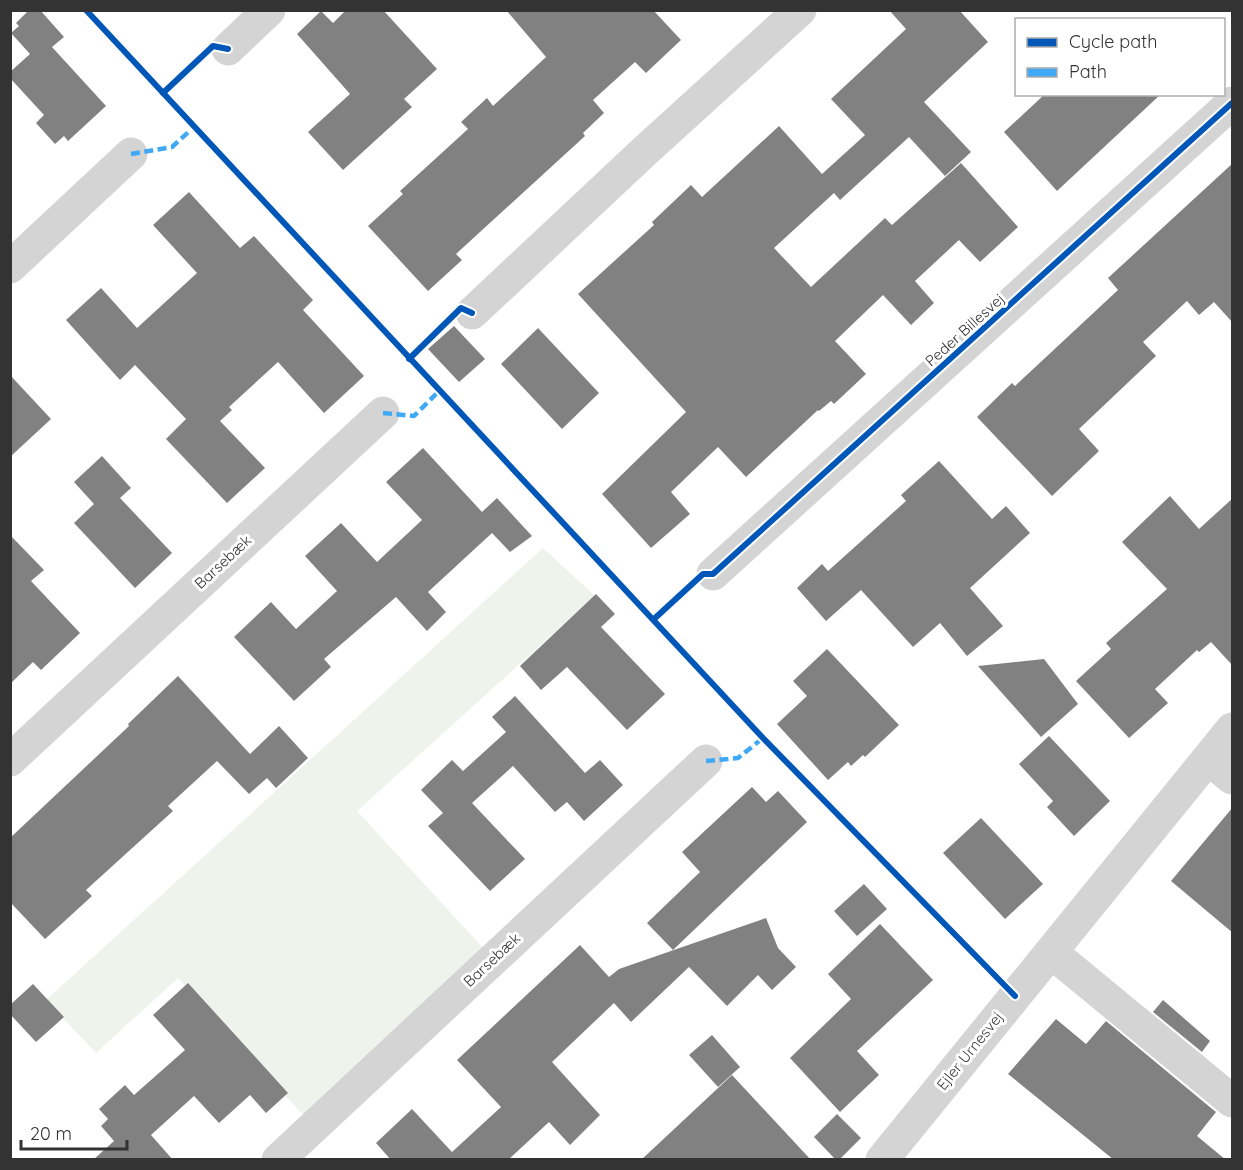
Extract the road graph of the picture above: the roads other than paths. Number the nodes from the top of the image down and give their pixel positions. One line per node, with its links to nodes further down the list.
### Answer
1 (269, 10): 3 (street)
2 (800, 10): 7 (street)
3 (228, 49)
4 (1233, 103): 9 (street, Peder Billesvej)
5 (131, 154): 6 (street)
6 (10, 267)
7 (472, 313)
8 (383, 413): 11 (street, Barsebæk)
9 (713, 574)
10 (1233, 729): 13 (street, Ejler Urnesvej)
11 (10, 760)
12 (706, 761): 17 (street, Barsebæk)
13 (1221, 768): 14 (street, Ejler Urnesvej)
14 (1051, 952): 15 (street); 16 (street, Ejler Urnesvej)
15 (1233, 1101)
16 (892, 1156)
17 (278, 1160)

